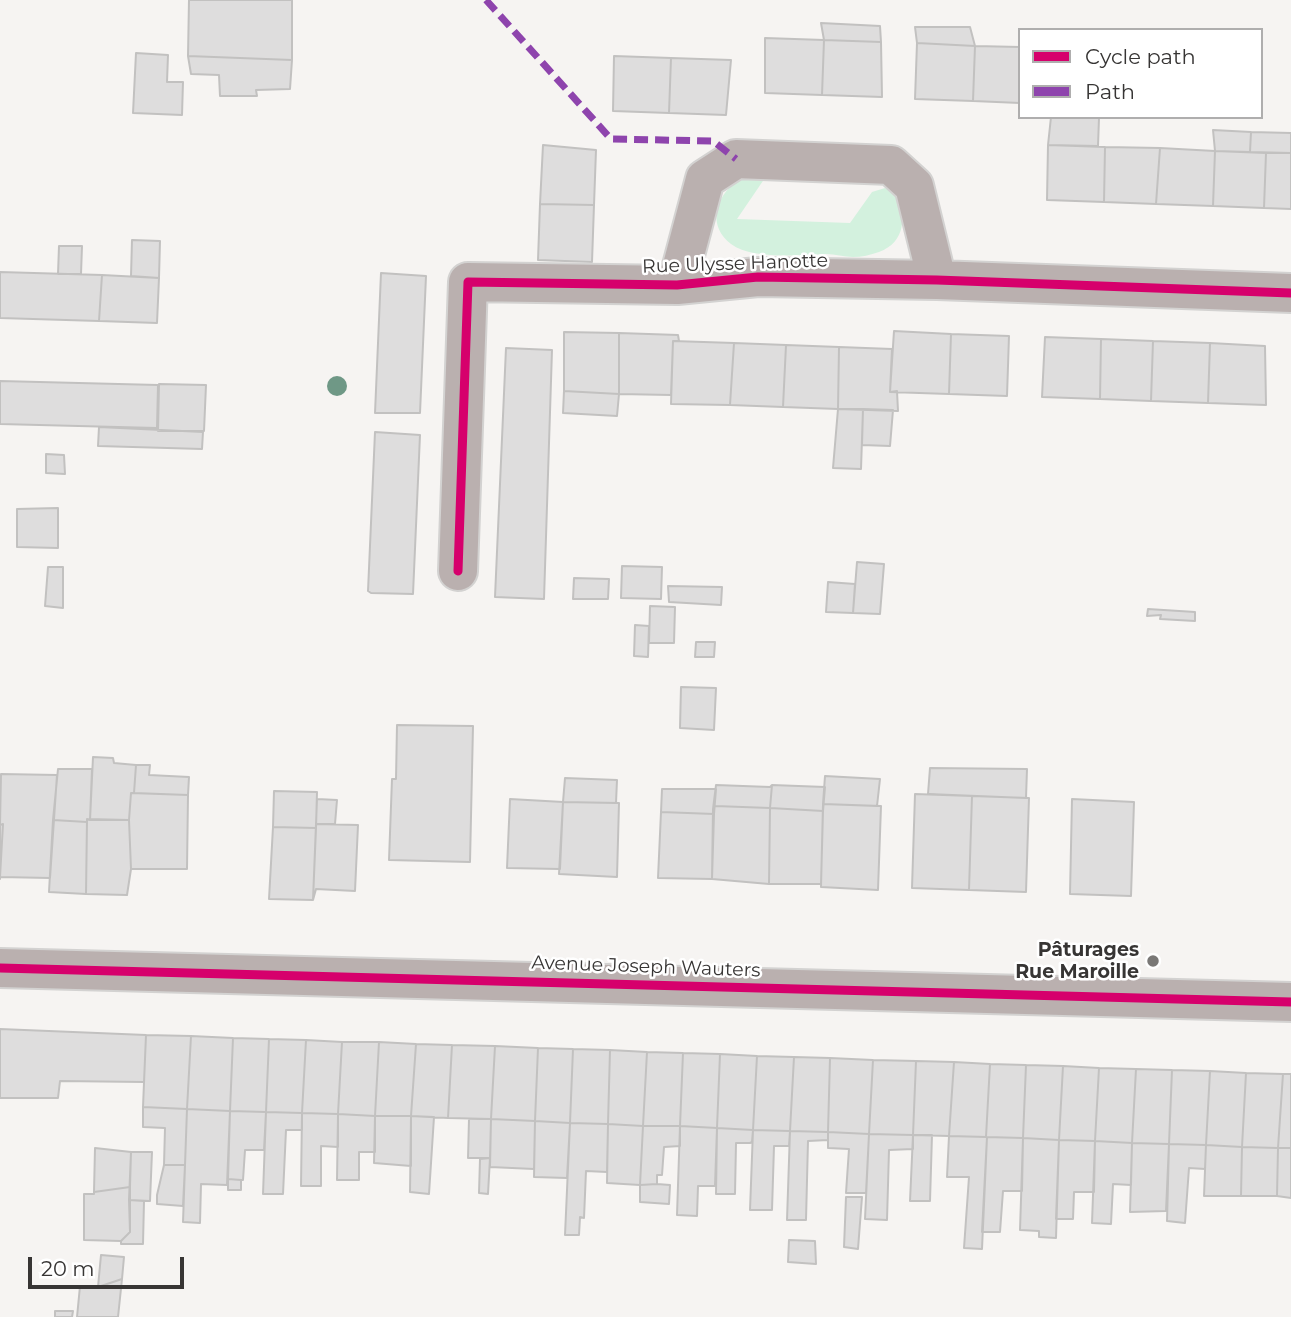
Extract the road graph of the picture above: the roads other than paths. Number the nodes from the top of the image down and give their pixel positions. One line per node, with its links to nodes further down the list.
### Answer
1 (937, 280): 2 (street, Rue Ulysse Hanotte); 2 (street); 3 (street, Rue Ulysse Hanotte)
2 (677, 285): 4 (street, Rue Ulysse Hanotte)
3 (1291, 293)
4 (458, 571)
5 (0, 968): 6 (street, Avenue Joseph Wauters)
6 (1291, 1002)

